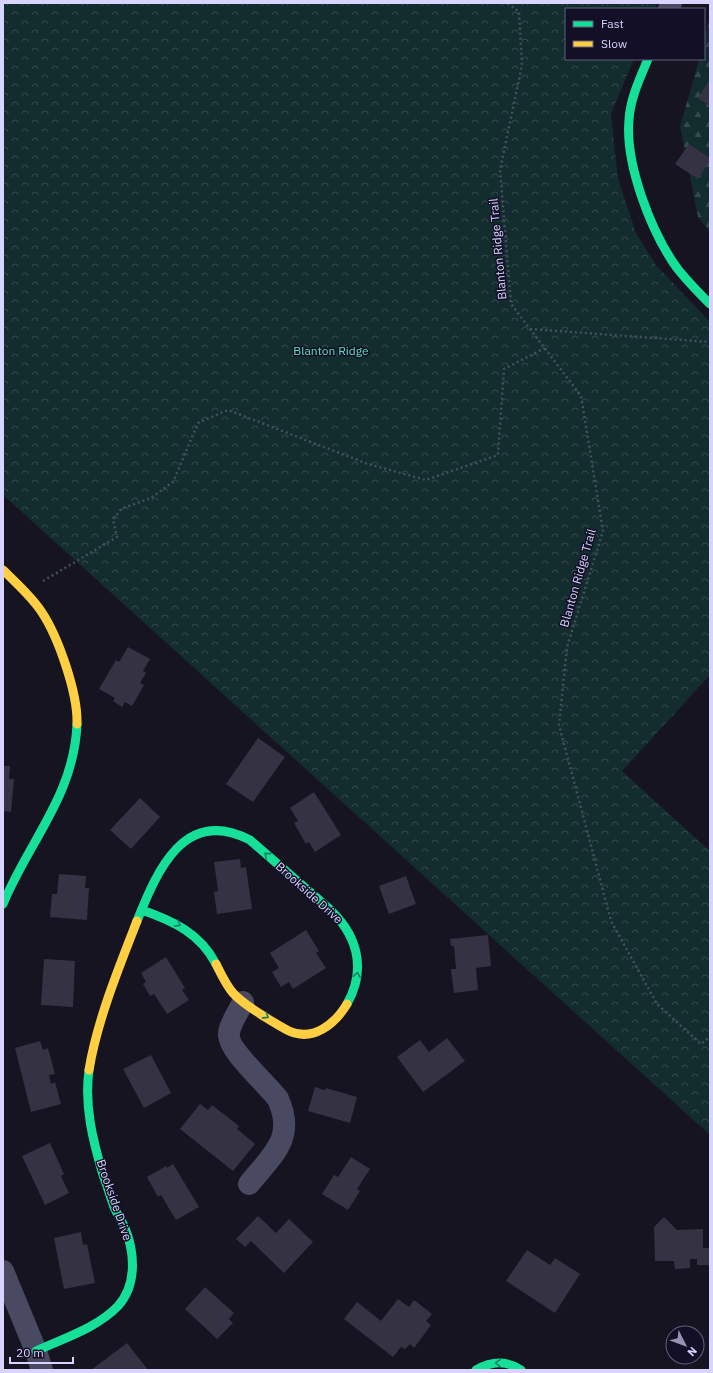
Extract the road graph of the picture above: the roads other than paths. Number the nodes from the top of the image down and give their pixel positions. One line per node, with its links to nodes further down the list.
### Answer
1 (648, 60): 2 (street)
2 (710, 304)
3 (11, 581): 4 (street)
4 (3, 904)
5 (142, 910): 6 (street, Brookside Drive, one-way to 6); 6 (street, Brookside Drive, one-way to 5); 9 (street, Brookside Drive)
6 (244, 1002): 7 (street)
7 (249, 1184)
8 (3, 1271): 9 (street, Brookside Drive)
9 (39, 1361)
10 (476, 1370): 11 (street, one-way to 10)
11 (520, 1370)

